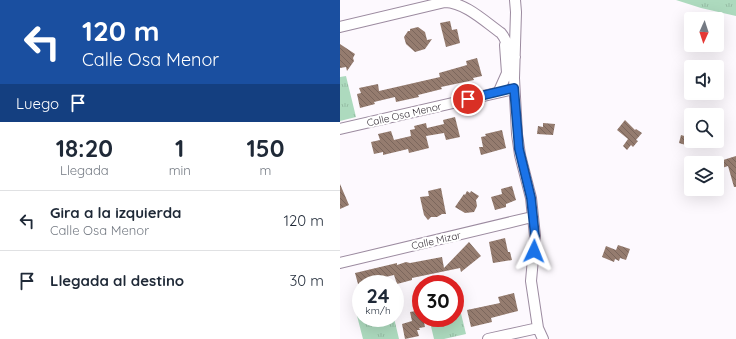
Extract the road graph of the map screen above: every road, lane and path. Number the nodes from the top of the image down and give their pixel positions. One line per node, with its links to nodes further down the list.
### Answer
1 (515, 0): 3 (street)
2 (340, 27): 3 (street)
3 (511, 65): 4 (street); 5 (street)
4 (514, 88): 5 (street, Calle Osa Menor); 7 (street)
5 (499, 91): 6 (street, Calle Osa Menor)
6 (340, 129)
7 (532, 217): 8 (street, Calle Mizar); 9 (street)
8 (340, 263)
9 (538, 328): 10 (street); 11 (street)
10 (488, 339)
11 (543, 339)

